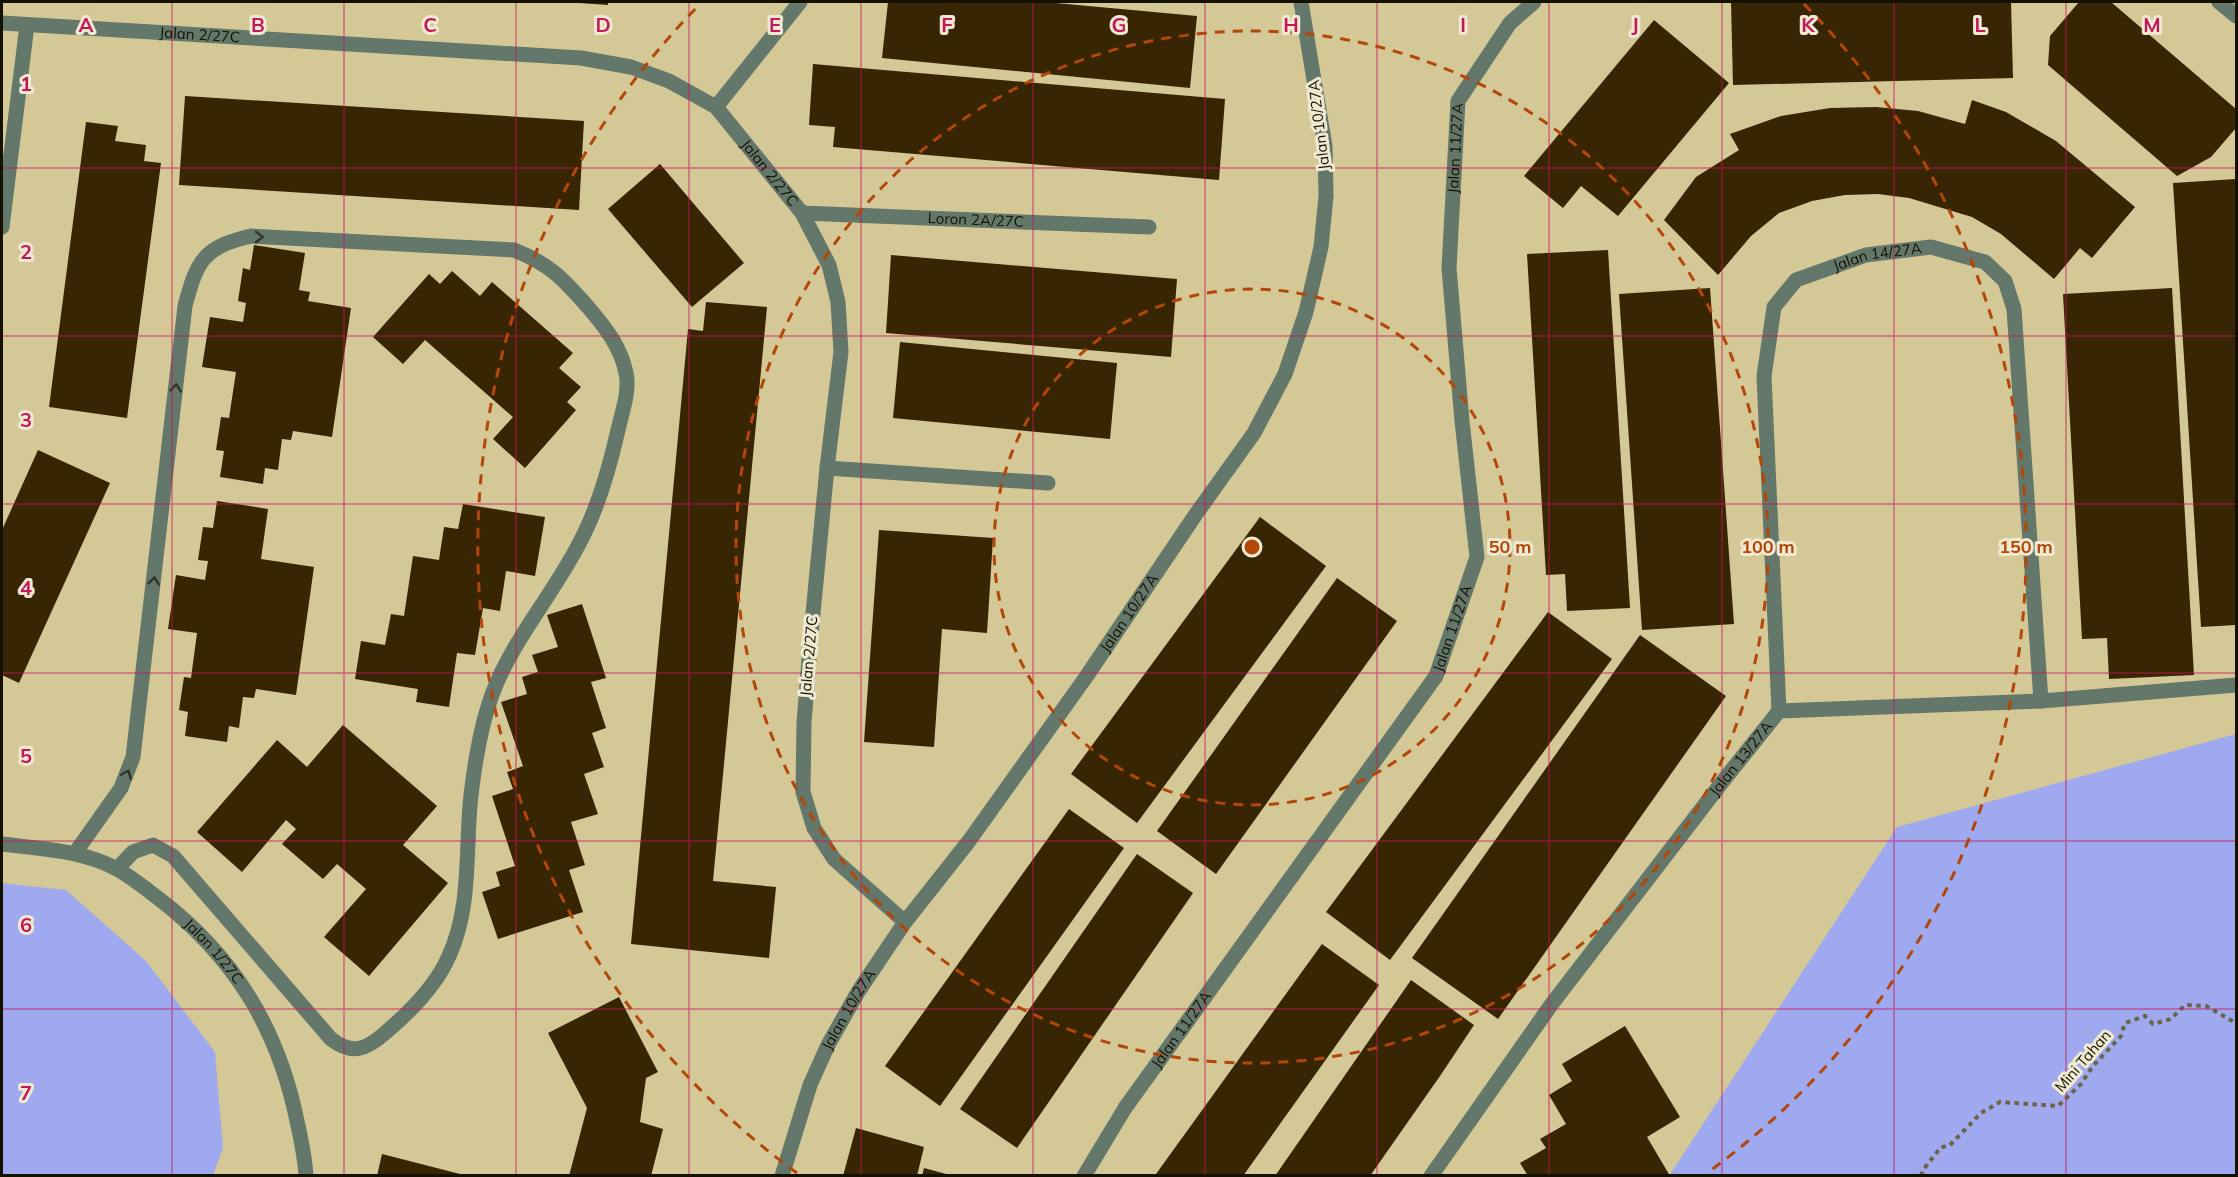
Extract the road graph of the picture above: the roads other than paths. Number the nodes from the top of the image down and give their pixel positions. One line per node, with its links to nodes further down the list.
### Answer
1 (800, 2): 8 (street)
2 (1301, 2): 20 (street, Jalan 10/27A)
3 (1534, 2): 23 (street, Jalan 11/27A)
4 (2219, 2): 5 (street)
5 (2236, 16)
6 (2, 23): 7 (street, Jalan 2/27C)
7 (27, 25): 8 (street, Jalan 2/27C); 10 (street)
8 (716, 107): 9 (street, Jalan 2/27C)
9 (802, 213): 11 (street, Loron 2A/27C); 12 (street, Jalan 2/27C)
10 (2, 227)
11 (1149, 227)
12 (827, 468): 13 (street); 20 (street, Jalan 2/27C)
13 (1048, 483)
14 (2236, 685): 15 (street, Jalan 13/27A)
15 (2041, 701): 16 (street, Jalan 13/27A); 16 (street, Jalan 14/27A)
16 (1779, 711): 24 (street, Jalan 13/27A)
17 (2, 844): 18 (street, Jalan 1/27C)
18 (75, 852): 19 (street, Jalan 1/27C); 19 (street, one-way to 19)
19 (117, 869): 21 (street, Jalan 1/27C)
20 (906, 921): 22 (street, Jalan 10/27A)
21 (306, 1176)
22 (782, 1176)
23 (1084, 1176)
24 (1431, 1176)

